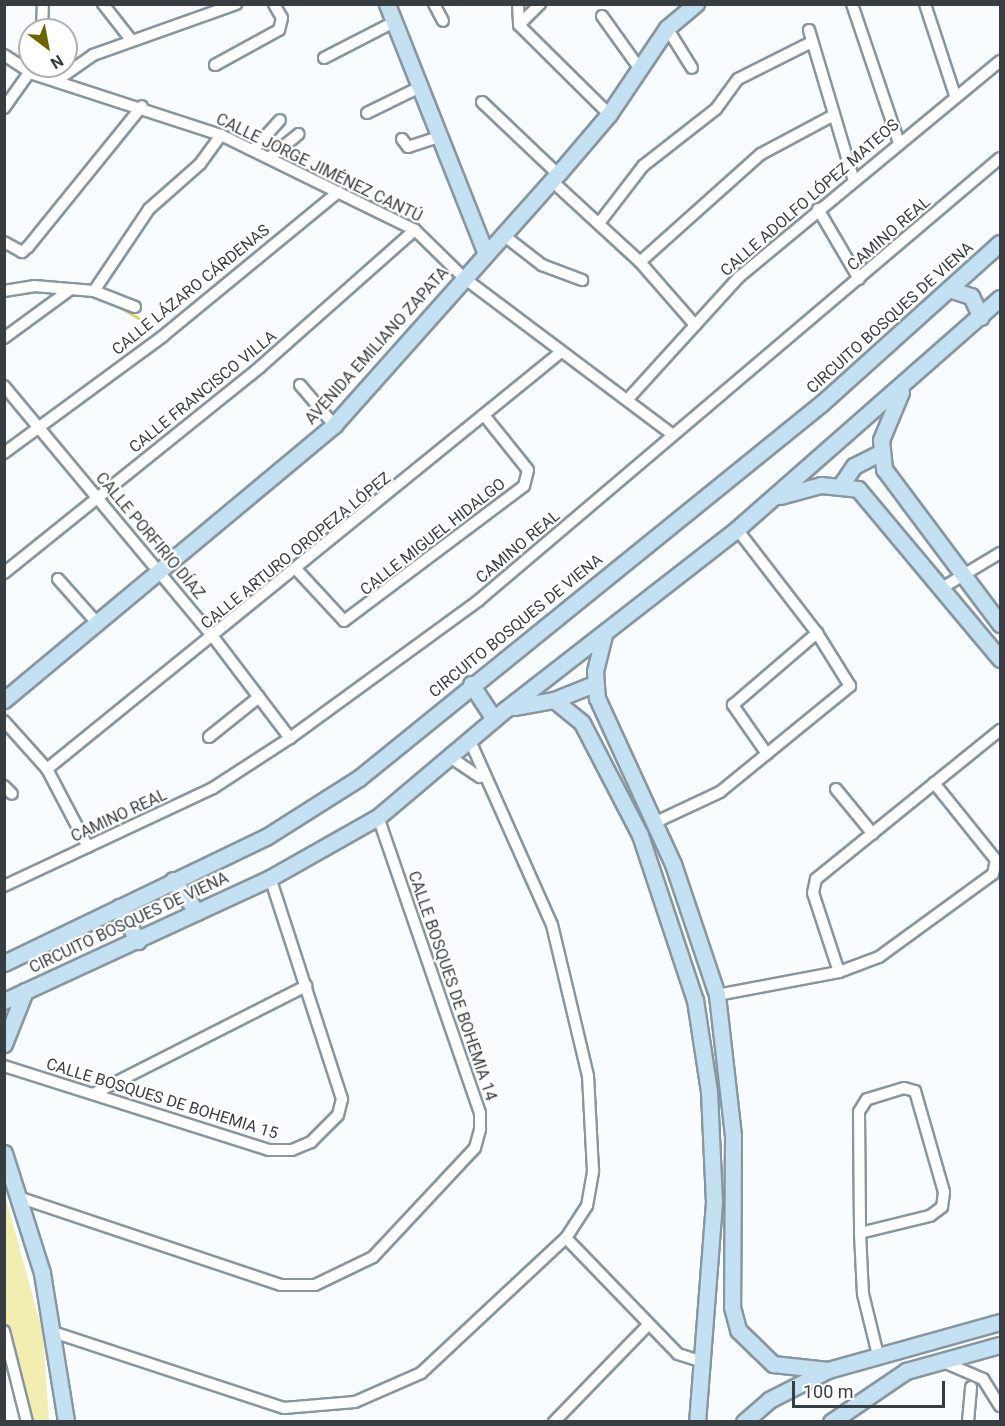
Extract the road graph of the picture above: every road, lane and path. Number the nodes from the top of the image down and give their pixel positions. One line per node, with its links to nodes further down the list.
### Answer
1 (103, 4): 17 (street)
2 (236, 4): 17 (street)
3 (274, 4): 23 (street)
4 (387, 4): 13 (street)
5 (434, 4): 12 (street)
6 (518, 4): 14 (street)
7 (540, 4): 14 (street)
8 (696, 4): 15 (street, AVENIDA EMILIANO ZAPATA)
9 (852, 4): 41 (street)
10 (926, 4): 29 (street)
11 (602, 16): 25 (street)
12 (443, 21)
13 (394, 22): 20 (street); 28 (street)
14 (519, 25): 34 (street)
15 (667, 28): 24 (street); 25 (street, AVENIDA EMILIANO ZAPATA)
16 (809, 30): 18 (street)
17 (132, 41): 27 (street)
18 (812, 42): 35 (street); 49 (street)
19 (4, 55): 22 (street, CALLE JORGE JIMÉNEZ CANTÚ)
20 (324, 58)
21 (1000, 61): 29 (street, CALLE ADOLFO LÓPEZ MATEOS)
22 (18, 62)
23 (215, 65)
24 (692, 68)
25 (640, 69): 34 (street, AVENIDA EMILIANO ZAPATA)
26 (28, 78): 32 (street)
27 (59, 79): 31 (street, CALLE JORGE JIMÉNEZ CANTÚ)
28 (420, 87): 33 (street); 39 (street)
29 (955, 95): 41 (street, CALLE ADOLFO LÓPEZ MATEOS)
30 (482, 102): 45 (street)
31 (142, 106): 38 (street, CALLE JORGE JIMÉNEZ CANTÚ); 52 (street)
32 (4, 108)
33 (367, 113)
34 (609, 114): 45 (street, AVENIDA EMILIANO ZAPATA)
35 (834, 115): 46 (street); 55 (street)
36 (280, 120): 42 (street)
37 (299, 134): 44 (street)
38 (221, 135): 42 (street, CALLE JORGE JIMÉNEZ CANTÚ); 60 (street)
39 (439, 137): 40 (street); 54 (street)
40 (402, 139)
41 (898, 141): 46 (street, CALLE ADOLFO LÓPEZ MATEOS)
42 (253, 150): 44 (street, CALLE JORGE JIMÉNEZ CANTÚ)
43 (1000, 158): 57 (street, CAMINO REAL)
44 (269, 159): 47 (street, CALLE JORGE JIMÉNEZ CANTÚ)
45 (555, 178): 49 (street); 51 (street, AVENIDA EMILIANO ZAPATA)
46 (853, 178): 48 (street, CALLE ADOLFO LÓPEZ MATEOS)
47 (338, 192): 50 (street, CALLE JORGE JIMÉNEZ CANTÚ); 75 (street, CALLE LÁZARO CÁRDENAS)
48 (818, 209): 57 (street); 66 (street, CALLE ADOLFO LÓPEZ MATEOS)
49 (600, 222): 55 (street)
50 (416, 230): 56 (street, CALLE JORGE JIMÉNEZ CANTÚ); 80 (street, CALLE FRANCISCO VILLA)
51 (501, 234): 54 (street, AVENIDA EMILIANO ZAPATA); 58 (street)
52 (4, 242)
53 (1000, 243): 61 (street, CIRCUITO BOSQUES DE VIENA)
54 (485, 251): 56 (street, AVENIDA EMILIANO ZAPATA)
55 (640, 262): 66 (street)
56 (464, 278): 68 (street, CALLE JORGE JIMÉNEZ CANTÚ); 74 (street, AVENIDA EMILIANO ZAPATA)
57 (859, 279): 76 (street, CAMINO REAL)
58 (582, 280)
59 (71, 289): 60 (street); 62 (street); 67 (street)
60 (94, 289): 64 (street)
61 (949, 289): 65 (street); 96 (street, CIRCUITO BOSQUES DE VIENA)
62 (4, 291)
63 (1000, 298): 65 (street, CIRCUITO BOSQUES DE VIENA)
64 (135, 307)
65 (981, 317): 71 (street, CIRCUITO BOSQUES DE VIENA)
66 (695, 325): 72 (street, CALLE ADOLFO LÓPEZ MATEOS)
67 (4, 338)
68 (561, 352): 72 (street, CALLE JORGE JIMÉNEZ CANTÚ); 73 (street, CALLE ARTURO OROPEZA LÓPEZ)
69 (300, 385): 74 (street)
70 (4, 386): 75 (street, CALLE PORFIRIO DÍAZ)
71 (903, 388): 78 (street); 81 (street, CIRCUITO BOSQUES DE VIENA)
72 (628, 399): 76 (street, CALLE JORGE JIMÉNEZ CANTÚ)
73 (484, 415): 84 (street, CALLE ARTURO OROPEZA LÓPEZ); 84 (street, CALLE MIGUEL HIDALGO)
74 (334, 425): 85 (street, AVENIDA EMILIANO ZAPATA)
75 (37, 427): 77 (street, CALLE LÁZARO CÁRDENAS); 80 (street, CALLE PORFIRIO DÍAZ)
76 (673, 435): 105 (street, CAMINO REAL)
77 (4, 453)
78 (880, 453): 79 (street); 87 (street)
79 (841, 485): 81 (street); 89 (street)
80 (98, 496): 85 (street, CALLE PORFIRIO DÍAZ); 86 (street, CALLE FRANCISCO VILLA)
81 (771, 499): 82 (street, CIRCUITO BOSQUES DE VIENA)
82 (737, 529): 92 (street); 93 (street, CIRCUITO BOSQUES DE VIENA)
83 (1000, 553): 87 (street)
84 (297, 570): 94 (street, CALLE ARTURO OROPEZA LÓPEZ)
85 (160, 571): 90 (street, AVENIDA EMILIANO ZAPATA); 94 (street, CALLE PORFIRIO DÍAZ)
86 (4, 573)
87 (964, 578): 89 (street); 91 (street)
88 (58, 579): 90 (street)
89 (942, 588): 95 (street)
90 (97, 623): 99 (street, AVENIDA EMILIANO ZAPATA)
91 (1000, 624)
92 (817, 633): 107 (street); 107 (street)
93 (604, 635): 97 (street); 101 (street, CIRCUITO BOSQUES DE VIENA)
94 (214, 638): 98 (street, CALLE PORFIRIO DÍAZ); 109 (street, CALLE ARTURO OROPEZA LÓPEZ)
95 (1000, 659)
96 (471, 684): 101 (street); 118 (street, CIRCUITO BOSQUES DE VIENA)
97 (594, 684): 100 (street); 114 (street)
98 (259, 697): 104 (street); 105 (street, CALLE PORFIRIO DÍAZ)
99 (4, 700)
100 (554, 700): 101 (street); 143 (street)
101 (500, 714): 106 (street, CIRCUITO BOSQUES DE VIENA)
102 (4, 720): 109 (street)
103 (1000, 730): 111 (street)
104 (209, 737)
105 (290, 738): 116 (street, CAMINO REAL)
106 (470, 741): 108 (street, CIRCUITO BOSQUES DE VIENA); 110 (street)
107 (768, 754): 114 (street)
108 (450, 757): 110 (street); 113 (street, CIRCUITO BOSQUES DE VIENA)
109 (47, 769): 116 (street)
110 (484, 782): 135 (street)
111 (934, 783): 115 (street); 124 (street)
112 (836, 789): 115 (street)
113 (378, 817): 117 (street, CIRCUITO BOSQUES DE VIENA); 133 (street, CALLE BOSQUES DE BOHEMIA 14)
114 (656, 822): 127 (street)
115 (873, 834): 124 (street)
116 (88, 847): 119 (street, CAMINO REAL)
117 (270, 878): 121 (street, CIRCUITO BOSQUES DE VIENA); 125 (street, CALLE BOSQUES DE BOHEMIA 15)
118 (173, 880): 120 (street, CIRCUITO BOSQUES DE VIENA); 121 (street)
119 (4, 886)
120 (119, 907): 122 (street); 123 (street, CIRCUITO BOSQUES DE VIENA)
121 (197, 912): 122 (street, CIRCUITO BOSQUES DE VIENA)
122 (138, 941): 126 (street, CIRCUITO BOSQUES DE VIENA)
123 (4, 963)
124 (839, 972): 127 (street)
125 (306, 986): 131 (street); 131 (street, CALLE BOSQUES DE BOHEMIA 15)
126 (25, 991): 128 (street, CIRCUITO BOSQUES DE VIENA); 129 (street)
127 (717, 995): 144 (street)
128 (4, 1001)
129 (4, 1044)
130 (4, 1066): 131 (street, CALLE BOSQUES DE BOHEMIA 15)
131 (95, 1094)
132 (4, 1153): 133 (street)
133 (21, 1198): 139 (street)
134 (860, 1233): 134 (street); 141 (street)
135 (566, 1238): 137 (street); 139 (street)
136 (1000, 1322): 141 (street)
137 (648, 1325): 143 (street); 150 (street)
138 (4, 1331): 148 (street)
139 (53, 1332): 149 (street)
140 (1000, 1345): 142 (street)
141 (878, 1355): 144 (street)
142 (940, 1360): 146 (street); 153 (street)
143 (700, 1361): 151 (street)
144 (828, 1370): 152 (street)
145 (971, 1387): 154 (street)
146 (997, 1391): 147 (street)
147 (1000, 1406)
148 (27, 1422)
149 (66, 1422)
150 (554, 1422)
151 (697, 1422)
152 (744, 1422)
153 (831, 1422)
154 (968, 1422)

